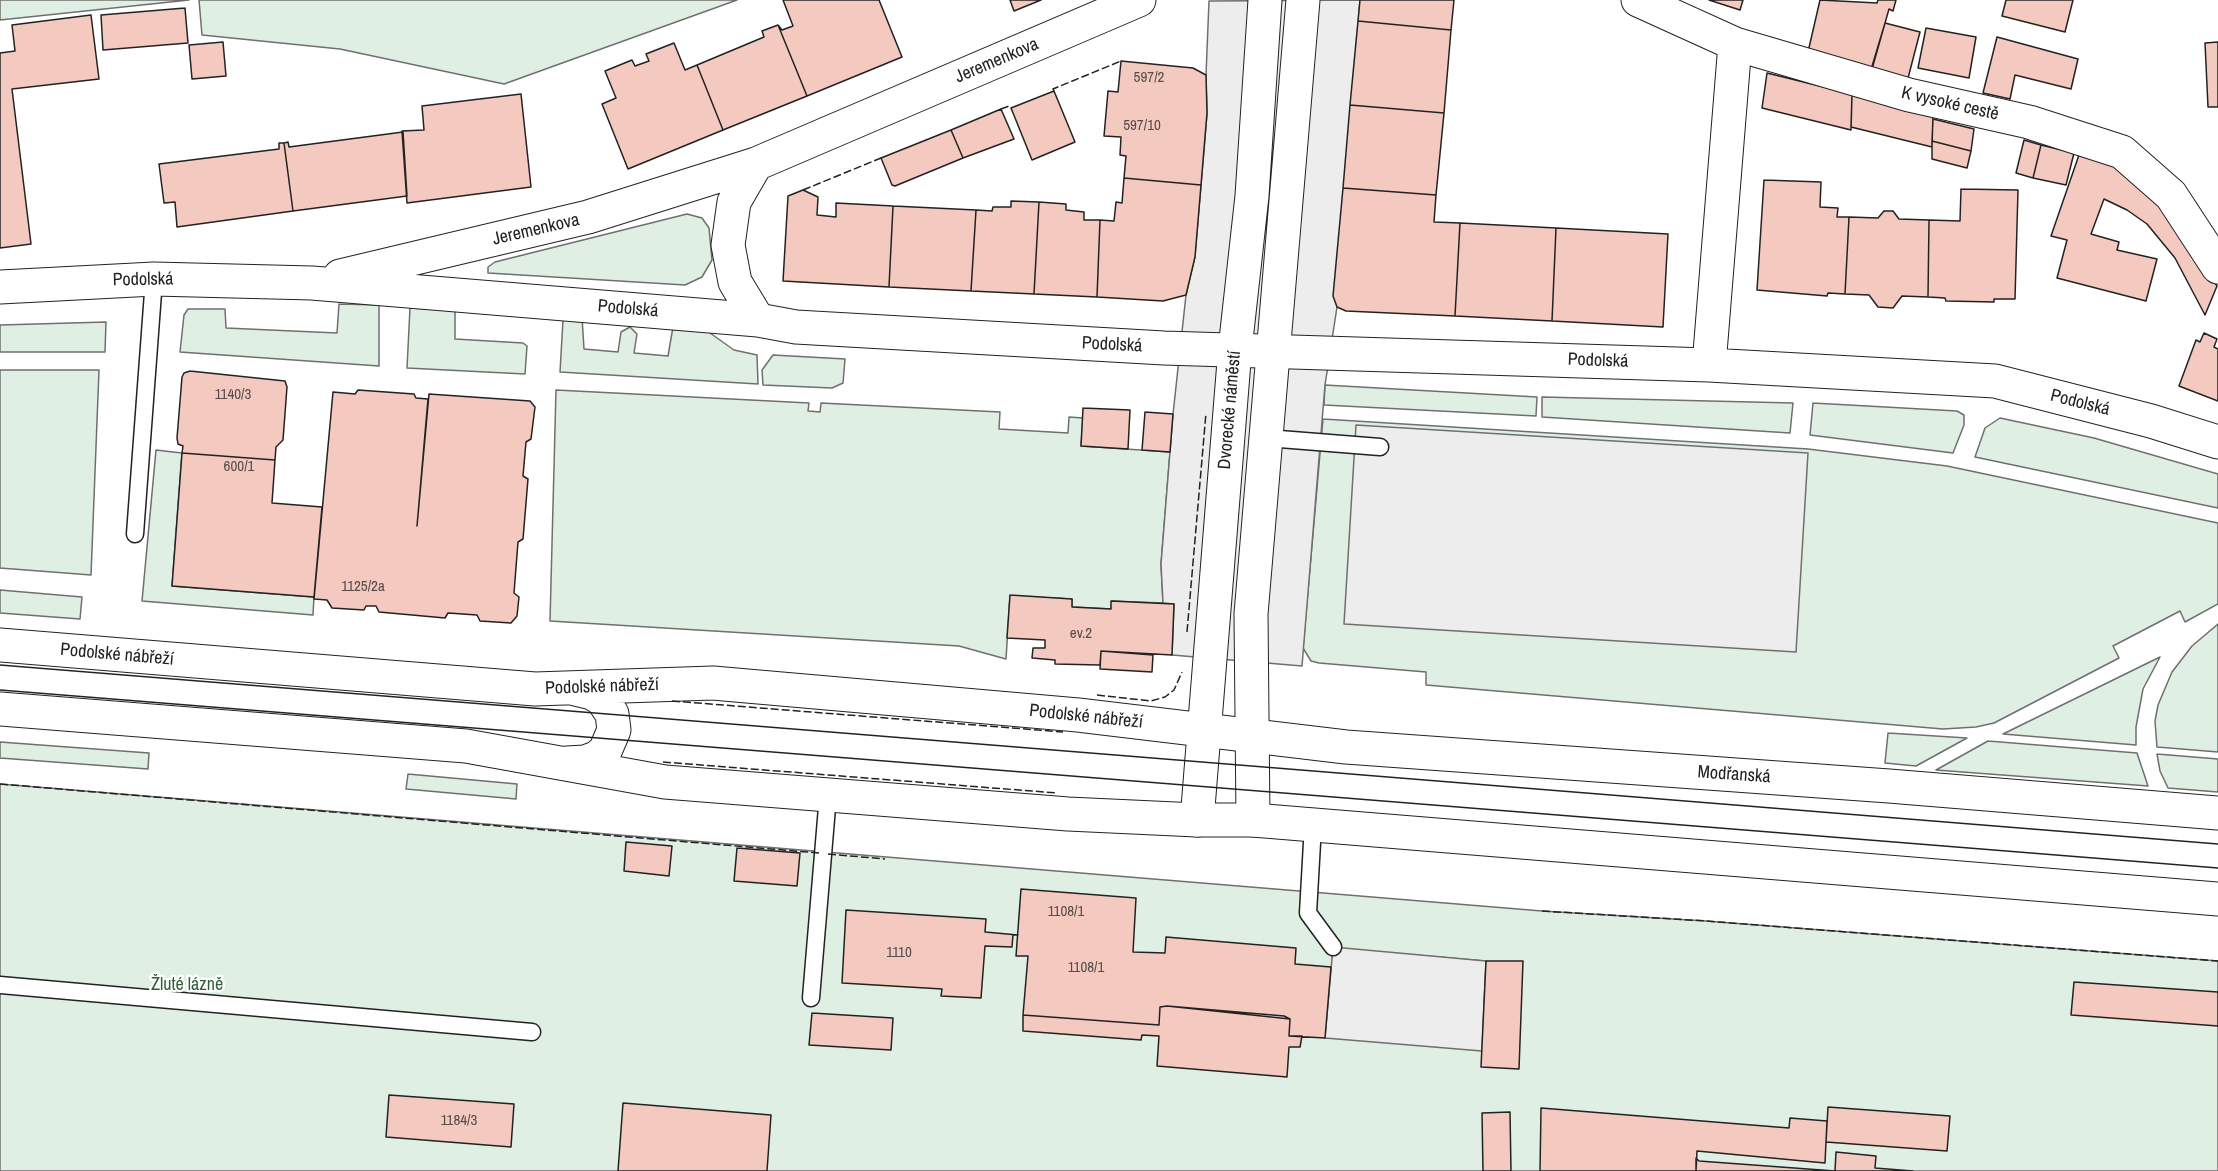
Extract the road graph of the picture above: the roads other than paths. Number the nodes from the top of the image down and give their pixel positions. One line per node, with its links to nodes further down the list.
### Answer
1 (1139, 0): 6 (street, Jeremenkova)
2 (1265, 0): 12 (street, Dvorecké náměstí)
3 (1303, 0): 13 (street)
4 (1638, 0): 5 (street, K vysoké cestě)
5 (1735, 44): 7 (street, K vysoké cestě); 14 (street)
6 (756, 164): 9 (street, Jeremenkova); 11 (street)
7 (2218, 267)
8 (154, 279): 9 (street, Podolská); 10 (street, Podolská); 18 (lane)
9 (312, 283): 11 (street, Podolská)
10 (0, 287)
11 (758, 320): 12 (street, Podolská)
12 (1234, 349): 13 (street, Podolská); 22 (street, Dvorecké náměstí)
13 (1273, 351): 14 (street, Podolská); 15 (street)
14 (1709, 365): 16 (street, Podolská)
15 (1267, 438): 17 (lane); 23 (street)
16 (2218, 442)
17 (1380, 447)
18 (135, 534)
19 (0, 645): 20 (street, Podolské nábřeží)
20 (568, 687): 22 (street, Podolské nábřeží); 24 (street)
21 (0, 709): 24 (street)
22 (1203, 730): 23 (street, Podolské nábřeží); 27 (street, Dvorecké náměstí)
23 (1251, 737): 26 (street, Modřanská); 28 (street)
24 (562, 764): 25 (street)
25 (828, 795): 27 (street); 33 (lane)
26 (2218, 813)
27 (1197, 820): 28 (street)
28 (1252, 820): 29 (street)
29 (1313, 825): 30 (street); 31 (lane)
30 (2218, 899)
31 (1333, 947)
32 (0, 985): 34 (lane)
33 (811, 998)
34 (532, 1032)

